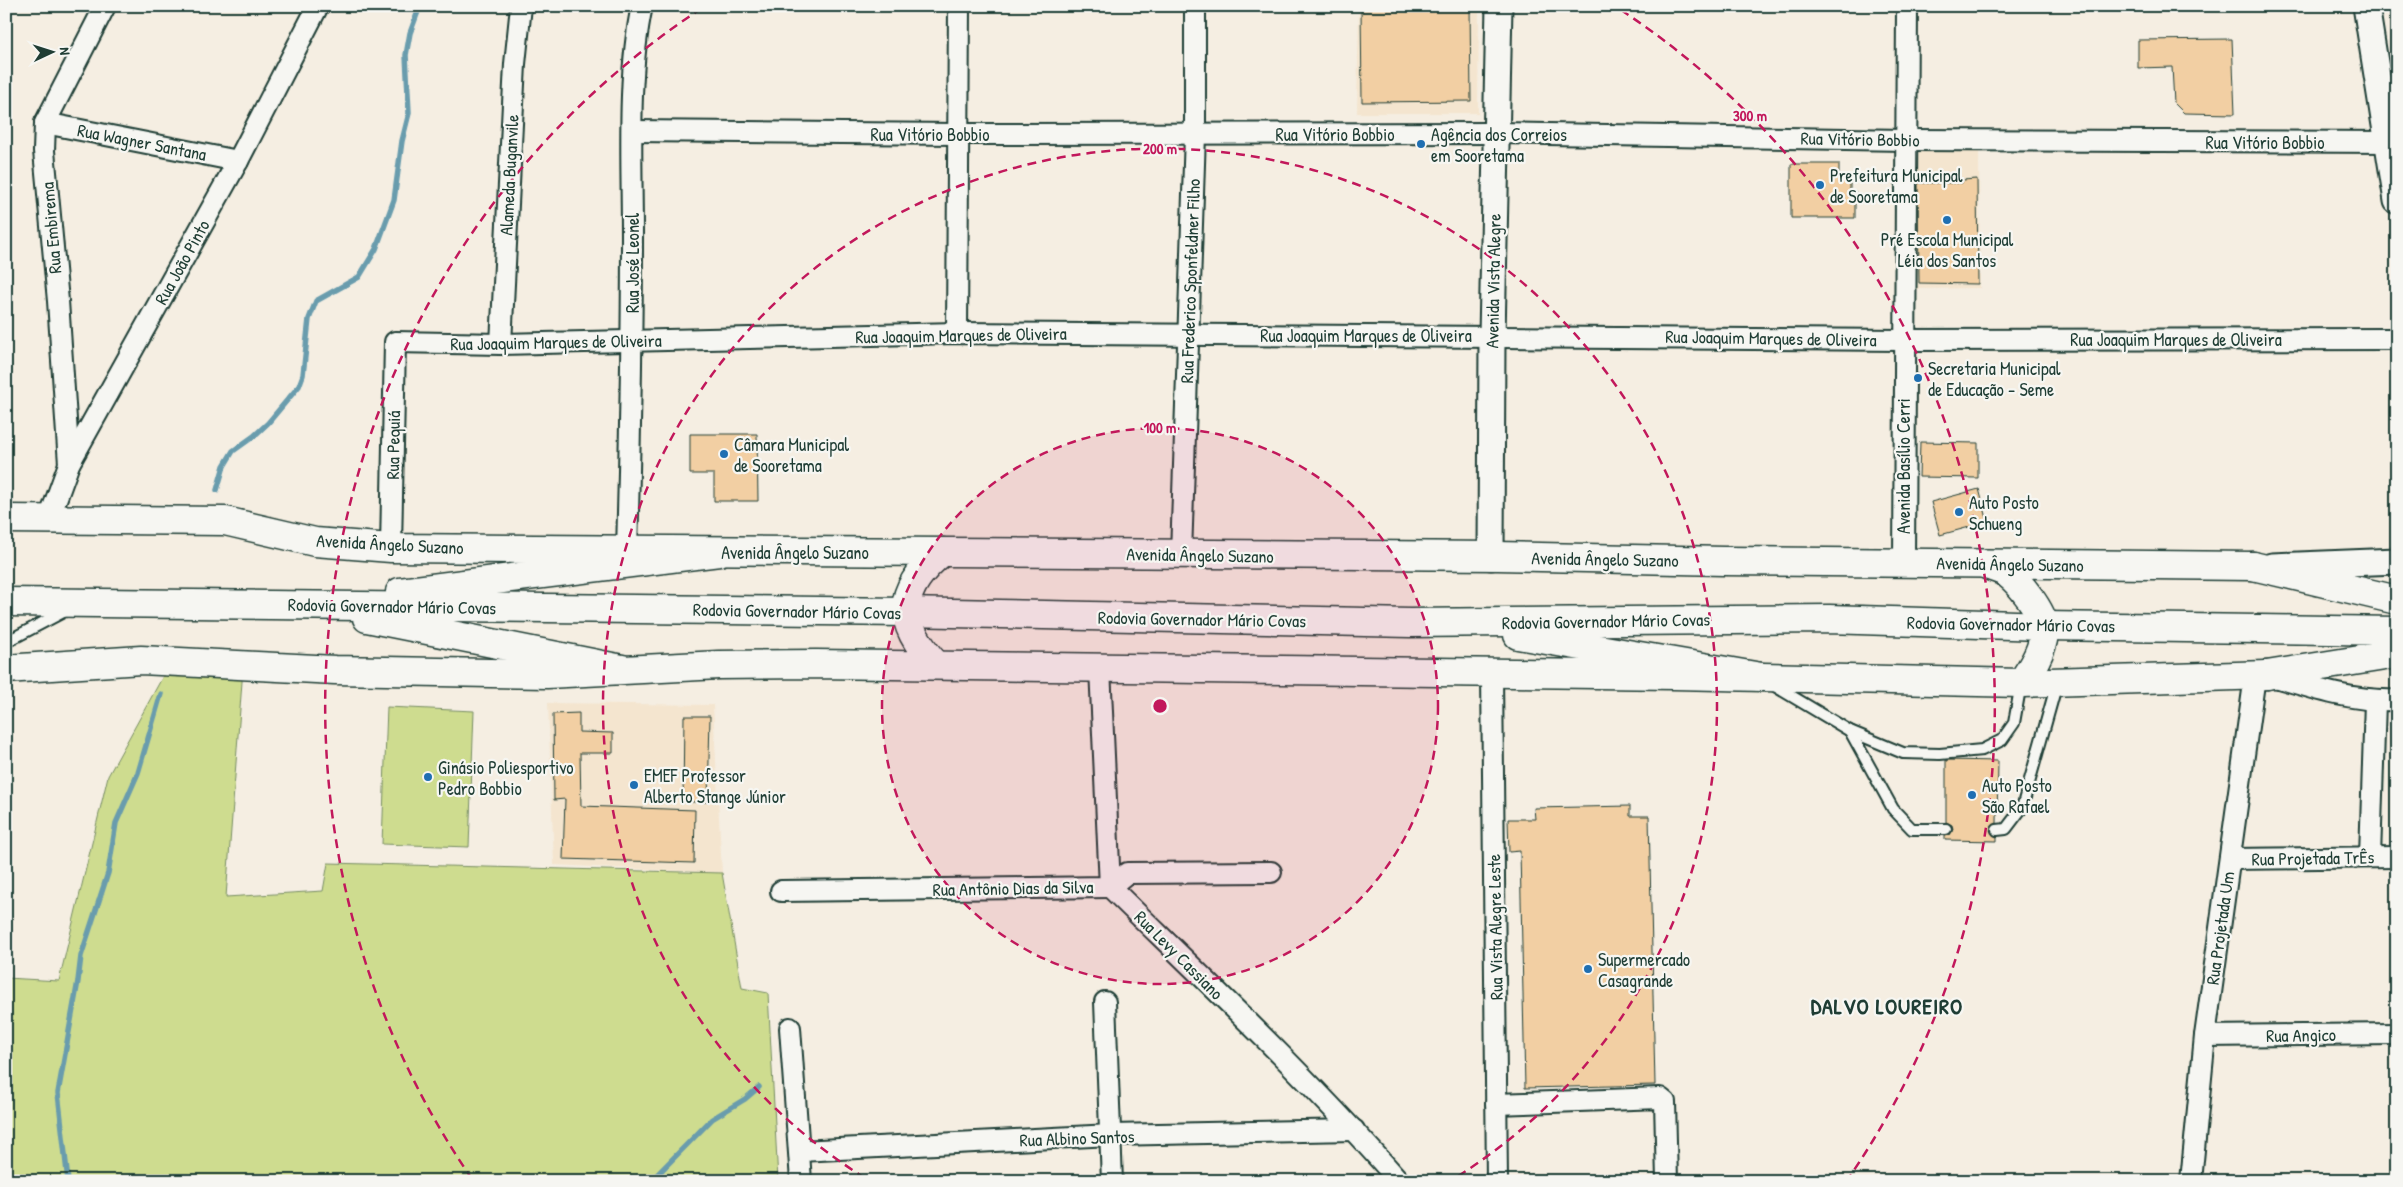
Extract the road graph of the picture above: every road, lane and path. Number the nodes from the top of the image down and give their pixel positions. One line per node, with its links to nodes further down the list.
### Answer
1 (105, 6): 10 (street, Rua Embirema)
2 (318, 6): 17 (street, Rua João Pinto)
3 (521, 6): 26 (street, Alameda Buganvile)
4 (642, 6): 11 (street, Rua José Leonel)
5 (959, 6): 13 (street)
6 (1195, 6): 14 (street, Rua Frederico Sponfeldner Filho)
7 (1499, 6): 12 (street, Avenida Vista Alegre)
8 (1907, 6): 15 (street, Avenida Basílio Cerri)
9 (2366, 6): 16 (street)
10 (46, 123): 17 (street, Rua Wagner Santana); 27 (street, Rua Embirema)
11 (632, 131): 13 (street, Rua Vitório Bobbio); 24 (street, Rua José Leonel)
12 (1496, 133): 14 (street, Rua Vitório Bobbio); 15 (street, Rua Vitório Bobbio); 21 (street, Avenida Vista Alegre)
13 (958, 134): 14 (street, Rua Vitório Bobbio); 19 (street)
14 (1195, 134): 20 (street, Rua Frederico Sponfeldner Filho)
15 (1905, 140): 16 (street, Rua Vitório Bobbio); 23 (street, Avenida Basílio Cerri)
16 (2392, 142): 18 (street)
17 (238, 161): 27 (street, Rua João Pinto)
18 (2397, 201)
19 (956, 333): 20 (street, Rua Joaquim Marques de Oliveira); 24 (street, Rua Joaquim Marques de Oliveira)
20 (1189, 334): 21 (street, Rua Joaquim Marques de Oliveira); 34 (street, Rua Frederico Sponfeldner Filho)
21 (1492, 336): 23 (street, Rua Joaquim Marques de Oliveira); 35 (street, Avenida Vista Alegre)
22 (2397, 339): 23 (street, Rua Joaquim Marques de Oliveira)
23 (1903, 340): 37 (street, Avenida Basílio Cerri)
24 (632, 341): 26 (street, Rua Joaquim Marques de Oliveira); 31 (street, Rua José Leonel)
25 (394, 342): 26 (street, Rua Joaquim Marques de Oliveira); 30 (street, Rua Pequiá)
26 (501, 344)
27 (69, 464): 29 (street, Rua João Pinto)
28 (6, 519): 29 (main road, Avenida Ângelo Suzano)
29 (49, 520): 30 (main road, Avenida Ângelo Suzano)
30 (391, 548): 31 (main road, Avenida Ângelo Suzano)
31 (627, 550): 32 (main road, Avenida Ângelo Suzano)
32 (719, 552): 33 (main road, Avenida Ângelo Suzano); 43 (main road)
33 (942, 552): 34 (main road, Avenida Ângelo Suzano); 44 (main road)
34 (1181, 555): 35 (main road, Avenida Ângelo Suzano)
35 (1491, 557): 37 (main road, Avenida Ângelo Suzano)
36 (2397, 561): 39 (street, Avenida Ângelo Suzano)
37 (1904, 563): 38 (main road, Avenida Ângelo Suzano)
38 (1987, 564): 39 (main road, Avenida Ângelo Suzano); 46 (main road)
39 (2253, 566): 40 (main road)
40 (2397, 600)
41 (6, 602): 42 (main road, Rodovia Governador Mário Covas)
42 (82, 603): 43 (main road, Rodovia Governador Mário Covas); 48 (lane)
43 (302, 605): 44 (main road, Rodovia Governador Mário Covas); 53 (main road)
44 (905, 612): 45 (main road, Rodovia Governador Mário Covas); 50 (main road)
45 (1410, 623): 46 (main road, Rodovia Governador Mário Covas); 56 (main road)
46 (2044, 626): 47 (main road, Rodovia Governador Mário Covas); 57 (main road)
47 (2397, 630)
48 (6, 642)
49 (2397, 654): 55 (main road)
50 (936, 665): 51 (main road); 53 (main road)
51 (1100, 668): 54 (main road); 68 (street)
52 (6, 669): 53 (main road)
53 (622, 669)
54 (1492, 673): 56 (main road); 74 (street, Rua Vista Alegre Leste)
55 (2261, 676): 58 (main road); 60 (street); 66 (street, Rua Projetada Um)
56 (1761, 677): 57 (main road); 61 (lane)
57 (2021, 683): 58 (main road); 61 (lane)
58 (2058, 683): 63 (lane)
59 (2397, 700): 60 (street)
60 (2375, 701): 64 (street)
61 (1850, 730): 62 (lane)
62 (1946, 829)
63 (1997, 830)
64 (2370, 857): 65 (street, Rua Projetada TrÊs); 66 (street, Rua Projetada TrÊs)
65 (2396, 857)
66 (2230, 859): 73 (street, Rua Projetada Um)
67 (1271, 872): 68 (street, Rua Antônio Dias da Silva)
68 (1110, 887): 69 (street, Rua Antônio Dias da Silva); 75 (street, Rua Levy Cassiano)
69 (781, 891)
70 (1105, 1002): 76 (street)
71 (790, 1028): 77 (street)
72 (2397, 1034): 73 (street, Rua Angico)
73 (2205, 1036): 83 (street, Rua Projetada Um)
74 (1496, 1104): 81 (street, Rua Vista Alegre Leste); 82 (street)
75 (1354, 1130): 76 (street, Rua Albino Santos); 80 (street, Rua Levy Cassiano)
76 (1111, 1135): 77 (street, Rua Albino Santos); 79 (street)
77 (800, 1151): 78 (street)
78 (801, 1181)
79 (1112, 1181)
80 (1398, 1181)
81 (1497, 1181)
82 (1667, 1181)
83 (2191, 1181)

